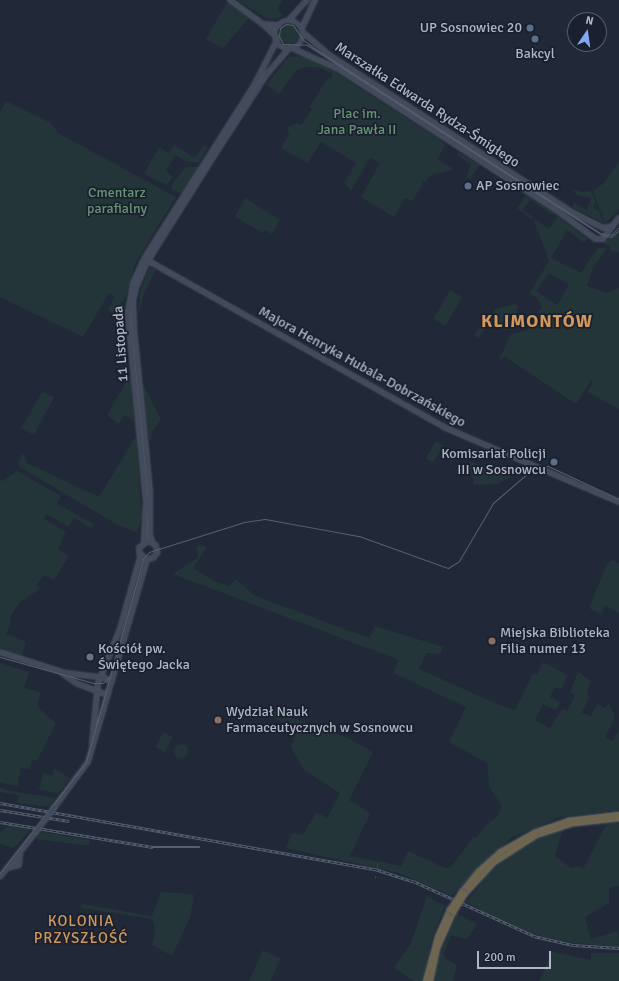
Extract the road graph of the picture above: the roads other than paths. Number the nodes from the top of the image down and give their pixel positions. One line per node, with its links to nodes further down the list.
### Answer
1 (230, 0): 5 (main road)
2 (307, 0): 4 (main road)
3 (315, 0): 7 (main road)
4 (288, 21): 6 (main road); 7 (main road)
5 (263, 24): 6 (main road); 8 (main road)
6 (279, 25): 8 (main road)
7 (302, 31): 9 (main road); 13 (main road, Marszałka Edwarda Rydza-Śmigłego)
8 (277, 39): 9 (main road); 10 (main road, 11 Listopada)
9 (291, 48): 10 (main road, 11 Listopada); 14 (main road, Marszałka Edwarda Rydza-Śmigłego)
10 (205, 166): 15 (main road, 11 Listopada)
11 (619, 218): 12 (main road)
12 (613, 226): 13 (main road); 14 (main road)
13 (603, 228): 14 (main road)
14 (605, 235)
15 (146, 260): 16 (main road, Majora Henryka Hubala-Dobrzańskiego); 17 (main road, 11 Listopada); 18 (main road, 11 Listopada)
16 (619, 502)
17 (152, 541): 18 (main road); 20 (main road)
18 (144, 542): 19 (main road)
19 (140, 554): 20 (main road); 23 (main road)
20 (147, 560): 24 (main road)
21 (0, 652): 22 (main road)
22 (56, 670): 23 (main road); 25 (main road)
23 (101, 677): 24 (main road); 25 (main road)
24 (112, 682): 26 (main road)
25 (97, 692): 26 (main road); 27 (main road)
26 (108, 695): 27 (main road)
27 (93, 747): 30 (main road, bridge)
28 (619, 814): 33 (highway)
29 (619, 818): 33 (highway)
30 (17, 860): 31 (main road); 31 (main road)
31 (13, 864): 32 (main road)
32 (0, 877)
33 (463, 893): 34 (highway, bridge)
34 (451, 911): 35 (highway); 36 (highway)
35 (425, 981)
36 (430, 981)

